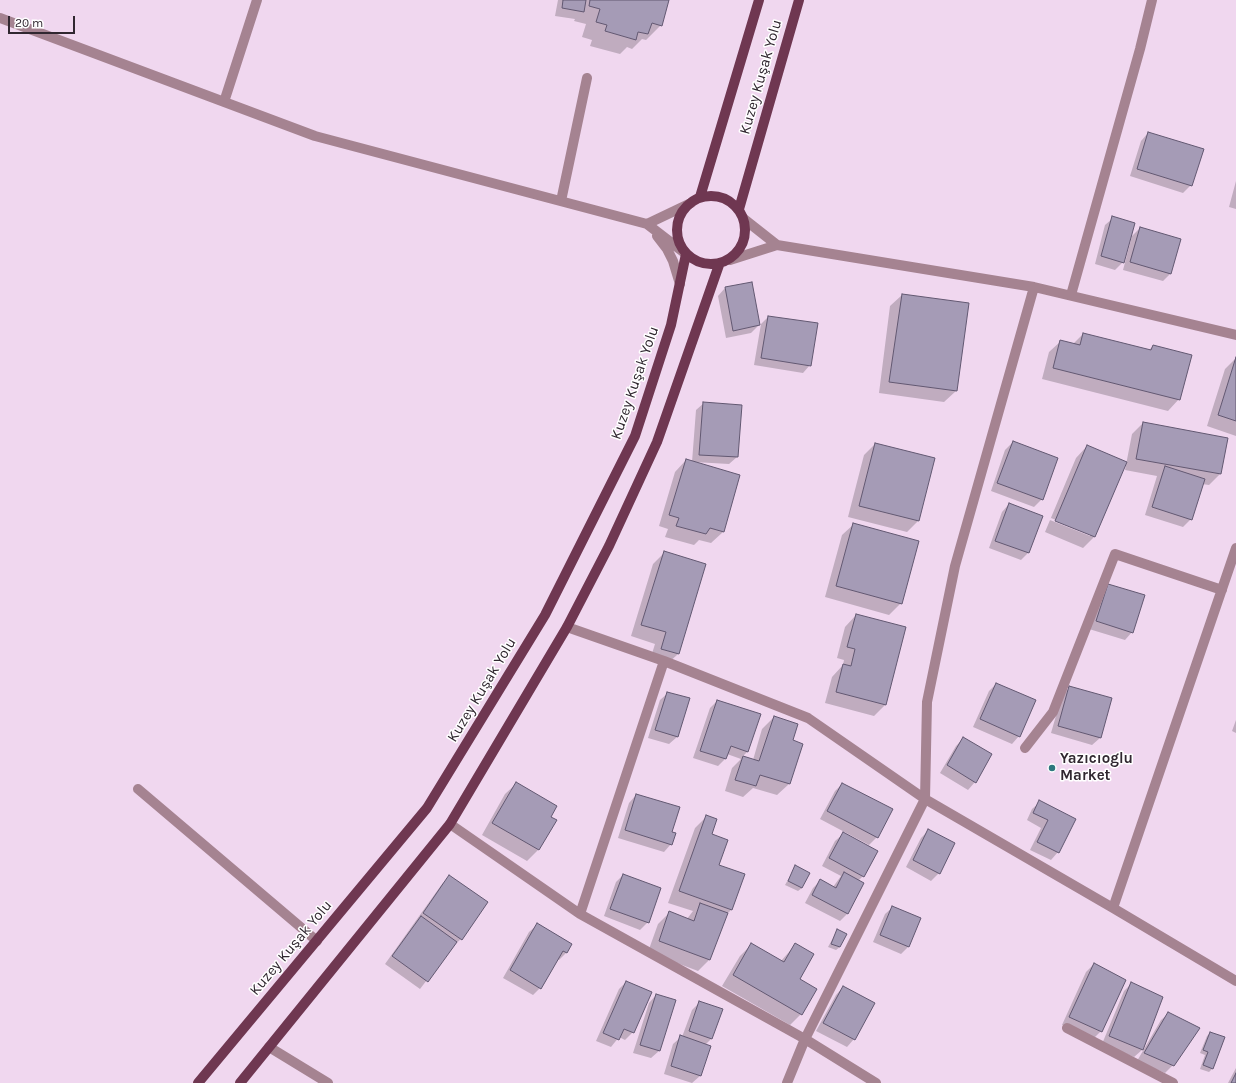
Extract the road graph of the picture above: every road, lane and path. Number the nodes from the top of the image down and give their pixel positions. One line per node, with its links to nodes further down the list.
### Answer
1 (257, 0): 7 (street)
2 (759, 0): 8 (main road, Kuzey Kuşak Yolu)
3 (800, 0): 11 (main road, Kuzey Kuşak Yolu)
4 (1152, 0): 20 (street)
5 (0, 18): 7 (street)
6 (587, 78): 9 (street)
7 (224, 102): 9 (street)
8 (700, 197): 10 (main road); 11 (main road)
9 (561, 200): 13 (street)
10 (691, 202): 13 (street); 15 (main road)
11 (739, 209): 12 (main road)
12 (744, 219): 14 (street); 16 (main road)
13 (647, 224): 15 (street); 18 (street)
14 (777, 245): 16 (street); 19 (street)
15 (686, 254): 17 (main road); 18 (main road, Kuzey Kuşak Yolu)
16 (730, 260): 17 (main road)
17 (719, 265): 25 (main road)
18 (680, 284): 33 (main road, Kuzey Kuşak Yolu)
19 (1034, 287): 20 (street); 29 (street)
20 (1071, 294): 21 (street)
21 (1236, 335)
22 (1236, 548): 23 (street)
23 (1232, 572): 24 (street)
24 (1222, 590): 27 (street); 31 (street)
25 (567, 627): 26 (street); 30 (main road)
26 (664, 661): 29 (street); 32 (street)
27 (1025, 748)
28 (138, 790): 33 (street)
29 (925, 799): 31 (street); 36 (street)
30 (450, 824): 32 (street); 37 (main road)
31 (1113, 908): 34 (street)
32 (580, 914): 36 (street)
33 (317, 941): 38 (main road, Kuzey Kuşak Yolu)
34 (1236, 981)
35 (1067, 1028): 43 (street)
36 (805, 1039): 41 (street); 42 (street)
37 (269, 1047): 39 (main road); 40 (street)
38 (198, 1083)
39 (240, 1083)
40 (328, 1083)
41 (787, 1083)
42 (876, 1083)
43 (1173, 1083)

